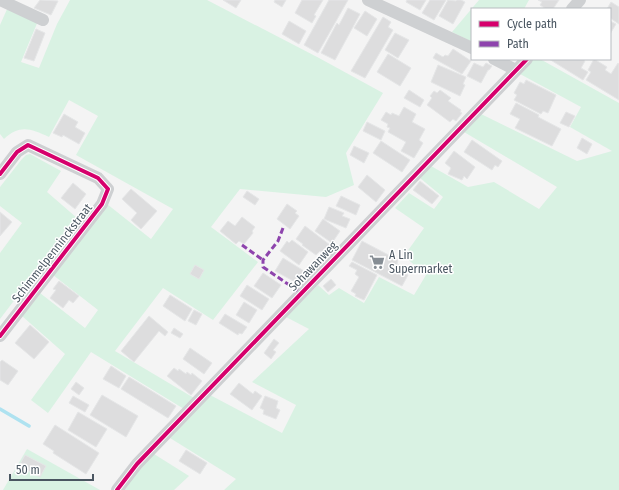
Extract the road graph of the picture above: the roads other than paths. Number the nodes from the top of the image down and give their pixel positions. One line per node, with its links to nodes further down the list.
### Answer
1 (0, 0): 5 (street)
2 (368, 0): 6 (street)
3 (580, 0): 4 (street)
4 (573, 8)
5 (43, 20)
6 (471, 48)
7 (496, 60): 9 (street)
8 (526, 60): 9 (street, Sohawanweg)
9 (516, 70): 12 (street, Sohawanweg)
10 (0, 174): 11 (street, Schimmelpenninckstraat)
11 (0, 336)
12 (118, 490)

